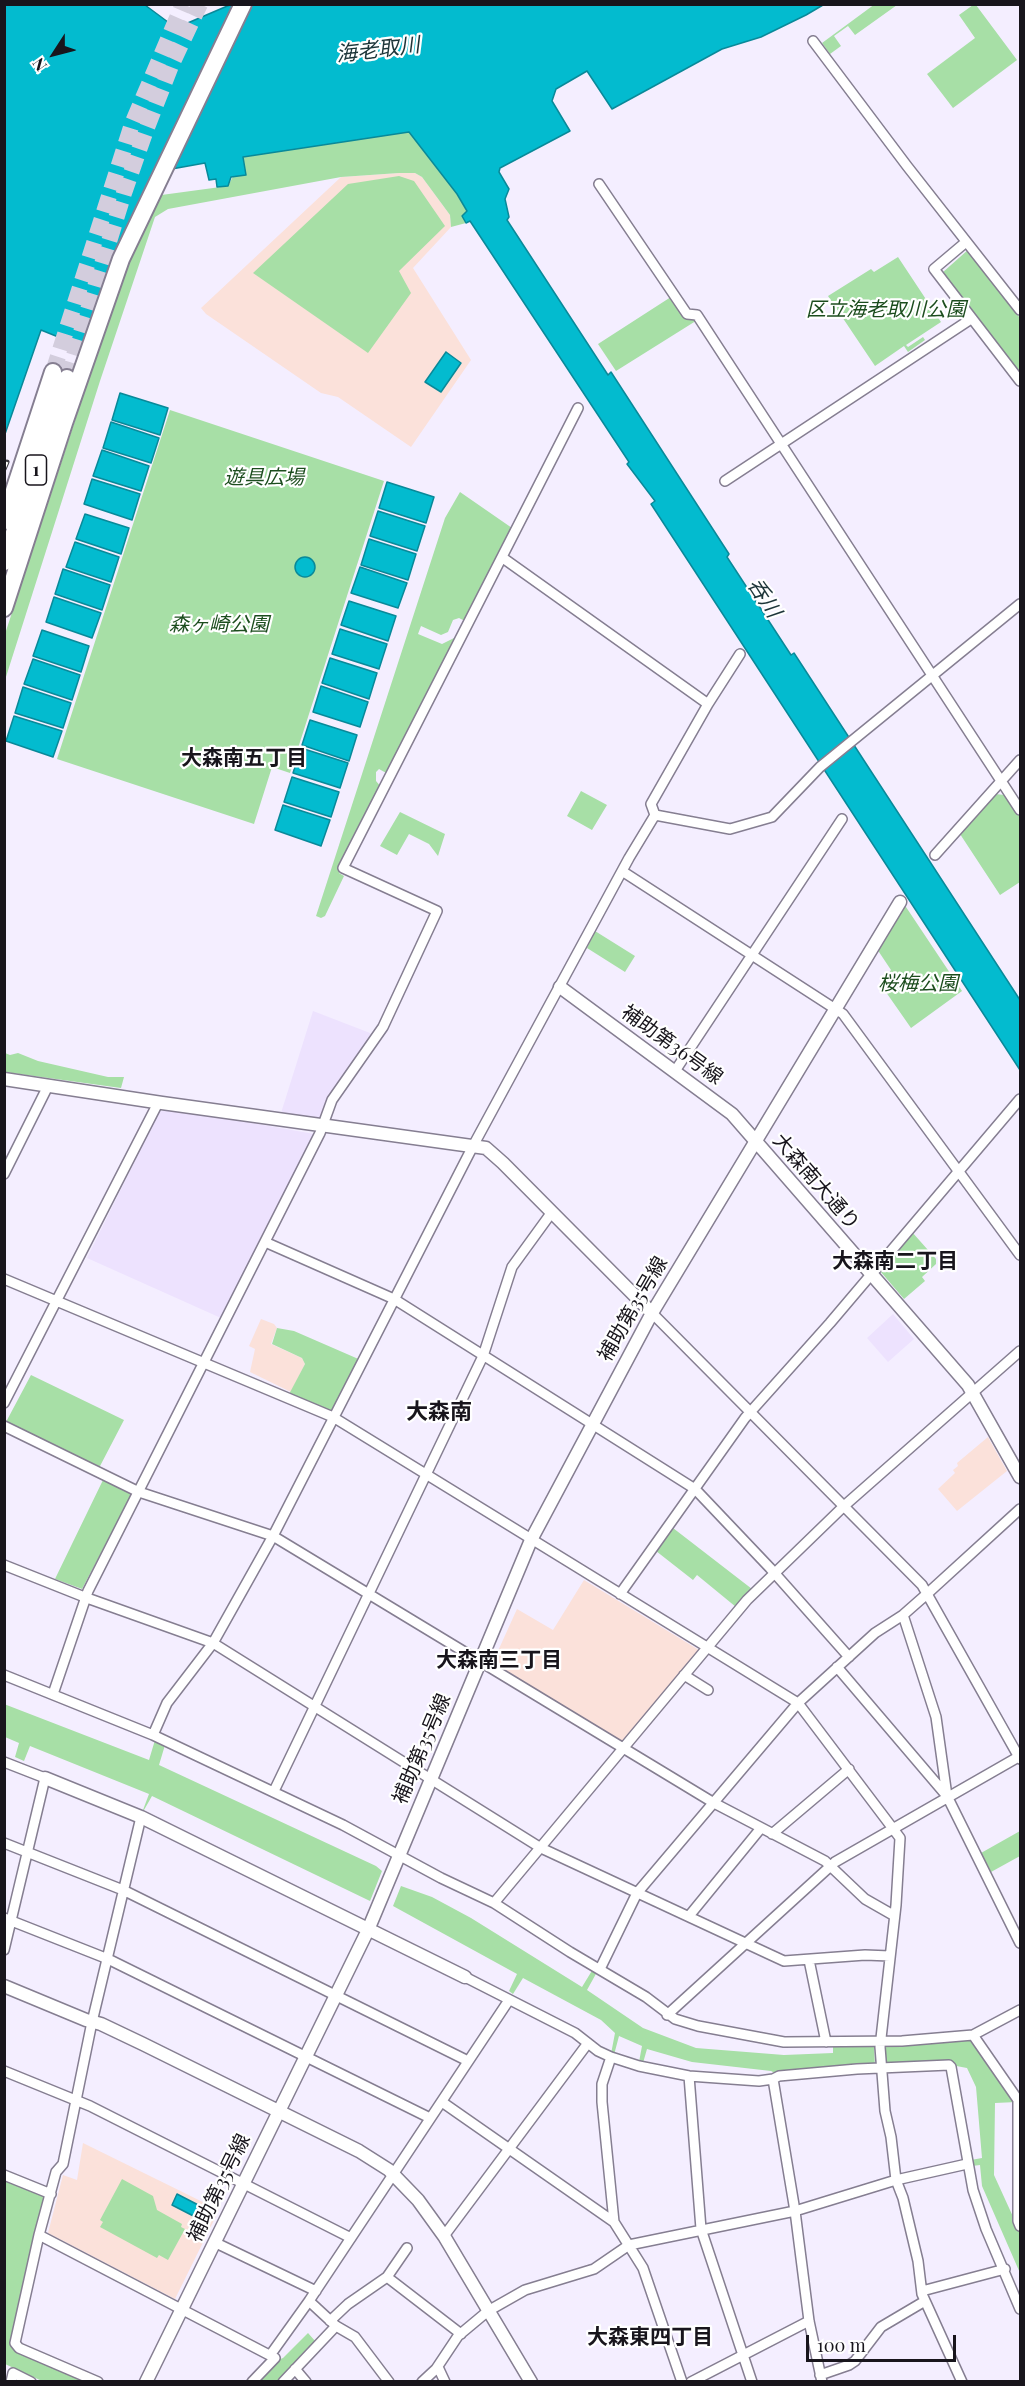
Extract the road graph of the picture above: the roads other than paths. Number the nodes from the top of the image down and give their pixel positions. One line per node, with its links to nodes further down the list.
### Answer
1 (243, 4): 15 (highway)
2 (813, 41): 4 (street)
3 (599, 184): 9 (street)
4 (964, 244): 5 (street); 6 (street)
5 (1020, 310)
6 (971, 319): 7 (street); 9 (street)
7 (1020, 381)
8 (578, 408): 12 (street)
9 (782, 443): 10 (street); 17 (street)
10 (725, 481)
11 (4, 521): 13 (highway, 1)
12 (503, 558): 18 (street); 35 (street)
13 (4, 562)
14 (1020, 604): 17 (street)
15 (4, 608)
16 (740, 654): 18 (street)
17 (932, 676): 20 (street); 22 (street)
18 (708, 704): 22 (street)
19 (1020, 760): 20 (street)
20 (1001, 781): 21 (street); 24 (street)
21 (1020, 810)
22 (655, 815): 25 (street)
23 (842, 819): 27 (street)
24 (935, 855)
25 (622, 871): 27 (street); 28 (street)
26 (900, 902): 29 (street, 補助第35号線)
27 (752, 954): 29 (street); 30 (street)
28 (560, 987): 30 (street, 補助第36号線); 37 (street)
29 (835, 1008): 36 (street, 補助第35号線); 38 (street)
30 (675, 1071): 36 (street, 補助第36号線)
31 (4, 1079): 32 (street)
32 (48, 1086): 34 (street); 39 (street)
33 (1020, 1099): 38 (street)
34 (158, 1103): 35 (street); 46 (street)
35 (324, 1124): 37 (street); 41 (street)
36 (755, 1142): 43 (street, 大森南大通り); 47 (street, 補助第35号線)
37 (473, 1146): 40 (street); 45 (street)
38 (959, 1171): 42 (street); 43 (street)
39 (4, 1174)
40 (552, 1212): 47 (street); 49 (street)
41 (265, 1242): 45 (street); 50 (street)
42 (1020, 1255)
43 (871, 1275): 51 (street, 大森南大通り); 53 (street)
44 (4, 1279): 46 (street)
45 (394, 1299): 49 (street); 54 (street)
46 (57, 1301): 50 (street); 52 (street)
47 (652, 1313): 53 (street); 55 (street, 補助第35号線)
48 (1020, 1351): 51 (street)
49 (483, 1356): 55 (street); 57 (street)
50 (204, 1363): 54 (street); 60 (street)
51 (973, 1393): 58 (street, 大森南大通り); 61 (street)
52 (4, 1403)
53 (750, 1412): 59 (street); 61 (street)
54 (333, 1417): 57 (street); 63 (street)
55 (591, 1425): 59 (street); 64 (street, 補助第35号線)
56 (4, 1426): 60 (street)
57 (426, 1475): 64 (street); 68 (street)
58 (1020, 1477)
59 (695, 1489): 66 (street); 69 (street)
60 (139, 1492): 63 (street); 70 (street)
61 (843, 1506): 66 (street); 67 (street)
62 (1020, 1509): 67 (street)
63 (273, 1536): 68 (street); 72 (street)
64 (531, 1540): 69 (street); 75 (street, 補助第35号線)
65 (4, 1565): 70 (street)
66 (775, 1573): 73 (street); 74 (street)
67 (928, 1593): 71 (street); 85 (street)
68 (369, 1594): 75 (street); 82 (street)
69 (620, 1594): 73 (street)
70 (87, 1598): 72 (street); 80 (street)
71 (903, 1615): 74 (street); 91 (street)
72 (213, 1643): 82 (street); 83 (street)
73 (707, 1647): 78 (street); 81 (street)
74 (849, 1657): 76 (street)
75 (479, 1662): 84 (street); 89 (street, 補助第35号線)
76 (837, 1668): 81 (street); 91 (street)
77 (4, 1675): 80 (street)
78 (684, 1675): 79 (street); 84 (street)
79 (708, 1690)
80 (53, 1694): 83 (street)
81 (798, 1703): 87 (street); 92 (street)
82 (315, 1706): 89 (street); 90 (street)
83 (153, 1735): 90 (street)
84 (624, 1748): 92 (street); 98 (street)
85 (1020, 1757): 91 (street)
86 (4, 1762): 88 (street)
87 (849, 1769): 95 (street); 96 (street)
88 (45, 1778): 93 (street); 99 (street)
89 (430, 1780): 98 (street); 100 (street, 補助第35号線)
90 (274, 1791): 100 (street)
91 (947, 1797): 95 (street); 110 (street)
92 (714, 1803): 94 (street); 103 (street)
93 (141, 1817): 102 (street); 108 (street)
94 (761, 1828): 96 (street); 106 (street)
95 (894, 1829): 101 (street); 105 (street)
96 (772, 1834): 101 (street)
97 (4, 1843): 99 (street)
98 (541, 1848): 103 (street); 104 (street)
99 (27, 1852): 102 (street); 107 (street)
100 (399, 1856): 104 (street); 108 (street, 補助第35号線)
101 (833, 1864): 105 (street); 109 (street)
102 (123, 1890): 113 (street); 118 (street)
103 (637, 1893): 106 (street); 115 (street)
104 (494, 1903): 115 (street)
105 (893, 1915): 112 (street)
106 (688, 1916): 109 (street)
107 (8, 1919): 111 (street); 113 (street)
108 (368, 1930): 116 (street); 118 (street, 補助第35号線)
109 (746, 1943): 114 (street); 121 (street)
110 (1020, 1943)
111 (4, 1950)
112 (890, 1956): 114 (street); 126 (street)
113 (108, 1959): 122 (street); 127 (street)
114 (809, 1960): 124 (street)
115 (600, 1969): 121 (street)
116 (465, 1977): 119 (street)
117 (4, 1986): 122 (street)
118 (336, 1995): 127 (street, 補助第35号線); 129 (street)
119 (509, 2000): 125 (street); 129 (street)
120 (1020, 2010): 123 (street)
121 (667, 2015): 124 (street)
122 (92, 2022): 135 (street); 137 (street)
123 (973, 2035): 126 (street); 134 (street)
124 (826, 2042): 126 (street)
125 (588, 2043): 128 (street); 139 (street)
126 (881, 2044): 130 (street)
127 (305, 2055): 137 (street, 補助第35号線); 138 (street)
128 (611, 2057): 132 (street); 147 (street)
129 (468, 2061): 136 (street)
130 (881, 2067): 133 (street); 140 (street); 143 (street)
131 (4, 2071): 135 (street)
132 (689, 2076): 133 (street); 149 (street)
133 (773, 2079): 146 (street)
134 (1019, 2099): 148 (street)
135 (75, 2100): 144 (street); 145 (street)
136 (442, 2102): 138 (street); 139 (street)
137 (279, 2111): 141 (street); 144 (street, 補助第35号線)
138 (430, 2118): 141 (street)
139 (510, 2148): 147 (street); 151 (street)
140 (967, 2164): 143 (street); 156 (street)
141 (394, 2174): 151 (street); 152 (street)
142 (4, 2175): 145 (street)
143 (896, 2180): 146 (street); 158 (street)
144 (243, 2183): 152 (street); 153 (street, 補助第35号線)
145 (51, 2194): 150 (street)
146 (795, 2211): 149 (street); 165 (street)
147 (614, 2222): 154 (street)
148 (1020, 2226)
149 (701, 2229): 154 (street); 169 (street)
150 (39, 2235): 162 (street); 175 (street)
151 (444, 2236): 164 (street)
152 (351, 2238): 159 (street)
153 (214, 2241): 159 (street); 162 (street, 補助第35号線)
154 (629, 2245): 164 (street); 184 (street)
155 (407, 2248): 157 (street)
156 (1005, 2269): 158 (street); 163 (street)
157 (387, 2277): 166 (street); 167 (street)
158 (922, 2290): 161 (street)
159 (316, 2291): 160 (street)
160 (309, 2301): 166 (street); 168 (street)
161 (926, 2301): 172 (street); 187 (street)
162 (181, 2307): 168 (street); 176 (street, 補助第35号線)
163 (1020, 2309)
164 (488, 2311): 167 (street); 183 (street)
165 (809, 2320): 169 (street); 172 (street)
166 (333, 2323): 171 (street); 180 (street)
167 (461, 2334): 170 (street)
168 (271, 2354): 177 (street)
169 (743, 2355): 185 (street); 186 (street)
170 (438, 2367): 181 (street); 182 (street)
171 (295, 2369): 178 (street); 179 (street)
172 (821, 2380)
173 (10, 2382): 174 (street)
174 (32, 2382)
175 (98, 2382)
176 (146, 2382)
177 (252, 2382)
178 (283, 2382)
179 (306, 2382)
180 (389, 2382)
181 (422, 2382)
182 (445, 2382)
183 (531, 2382)
184 (682, 2382)
185 (691, 2382)
186 (752, 2382)
187 (962, 2382)

